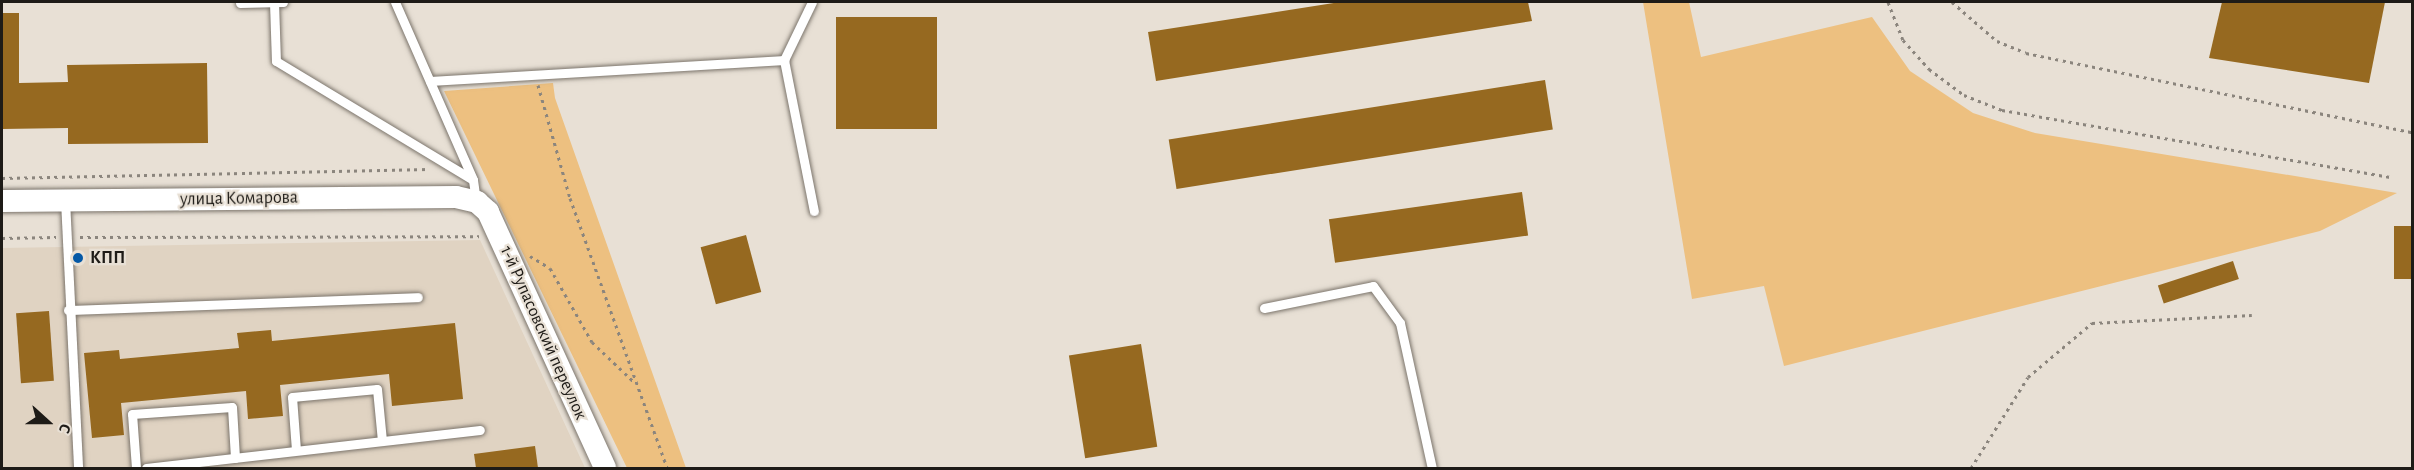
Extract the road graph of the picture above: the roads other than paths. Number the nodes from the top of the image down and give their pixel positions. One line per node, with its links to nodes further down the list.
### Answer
1 (274, 2): 2 (lane); 5 (lane); 8 (lane)
2 (283, 2)
3 (395, 2): 7 (lane)
4 (813, 2): 6 (lane)
5 (240, 3)
6 (784, 60): 7 (lane); 11 (lane)
7 (430, 81): 8 (lane)
8 (475, 191): 9 (street, улица Комарова); 22 (street, 1-й Рупасовский переулок)
9 (65, 200): 10 (street, улица Комарова); 14 (lane)
10 (2, 201)
11 (814, 211)
12 (418, 297): 14 (lane)
13 (1264, 309): 23 (lane)
14 (69, 310): 19 (lane)
15 (480, 430): 16 (lane)
16 (382, 441): 17 (lane); 17 (lane)
17 (296, 450): 18 (lane)
18 (235, 458): 20 (lane); 21 (lane)
19 (78, 468)
20 (136, 468)
21 (146, 468)
22 (605, 468)
23 (1432, 468)

